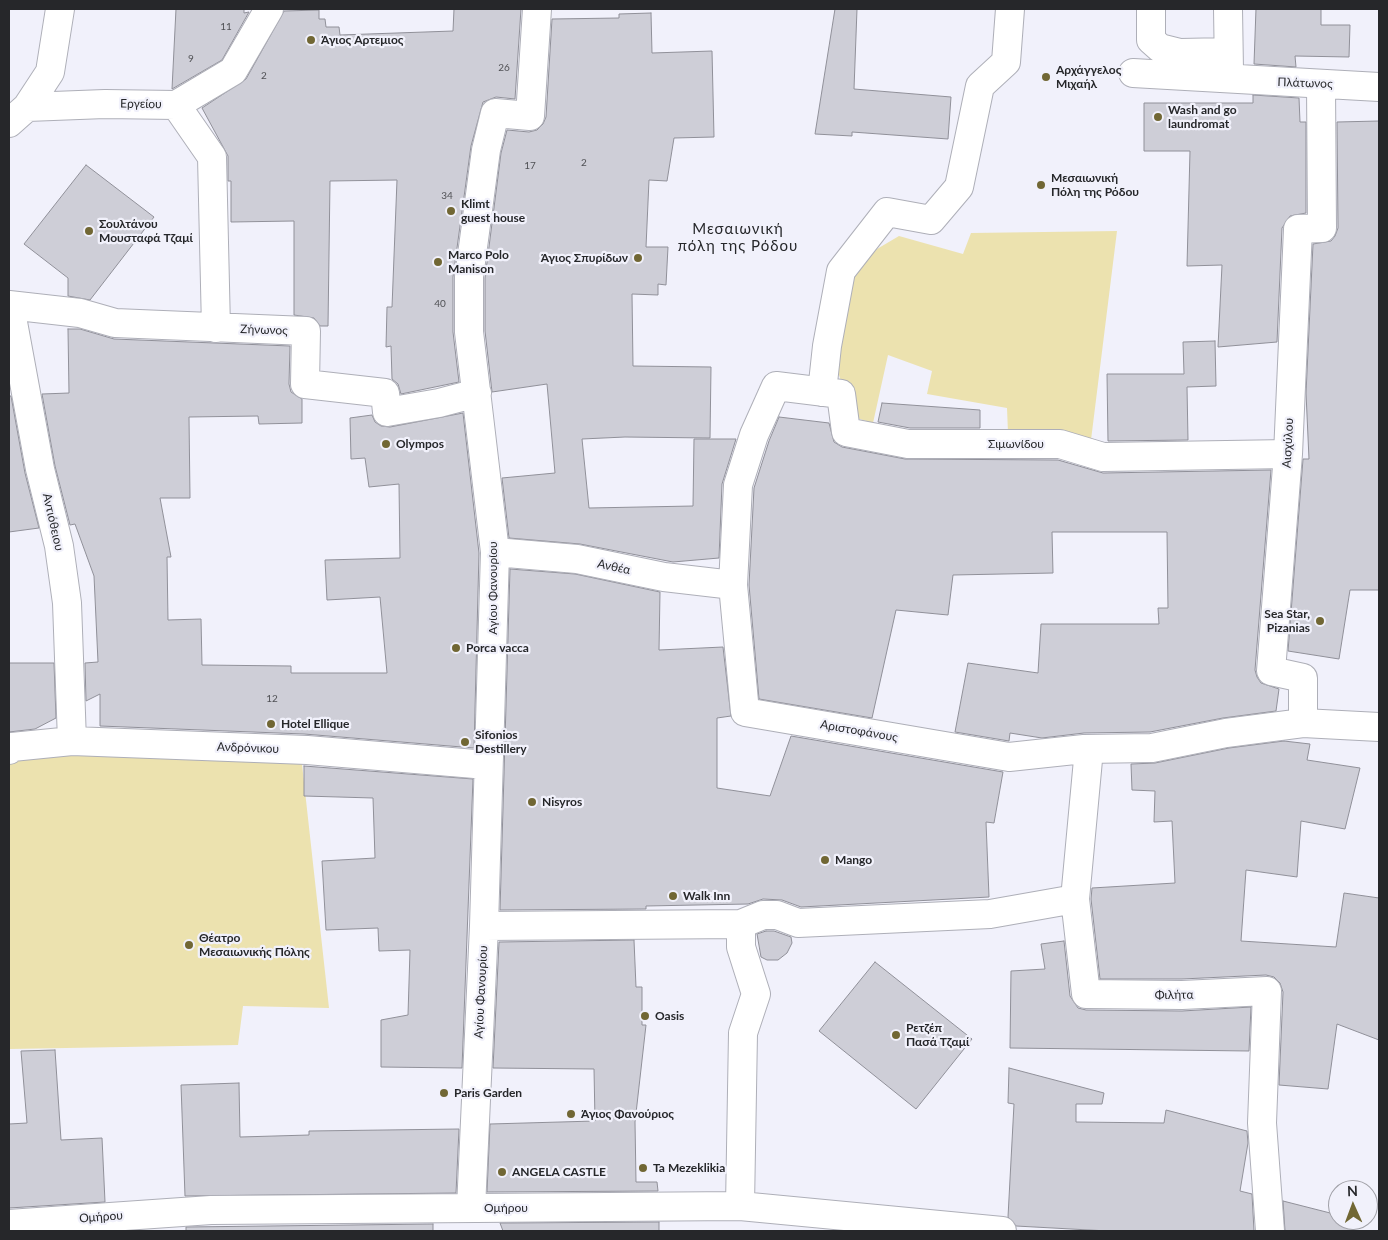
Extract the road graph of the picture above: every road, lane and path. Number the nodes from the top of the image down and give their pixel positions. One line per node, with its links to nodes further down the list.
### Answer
1 (60, 9): 12 (street)
2 (269, 9): 11 (street, Εργείου)
3 (537, 9): 17 (street, Αγίου Φανουρίου)
4 (1010, 9): 16 (street)
5 (1151, 9): 7 (street)
6 (1228, 9): 7 (street)
7 (1229, 66): 8 (street, Πλάτωνος); 9 (street, Πλάτωνος)
8 (1133, 74)
9 (1322, 85): 10 (street, Πλάτωνος); 18 (street, Αισχύλου)
10 (1379, 87)
11 (176, 105): 12 (street, Εργείου); 14 (street)
12 (18, 115)
13 (9, 306): 14 (street, Ζήνωνος); 23 (street, Αντιόθειου)
14 (216, 328): 17 (street, Ζήνωνος)
15 (776, 386): 16 (street, Σιμωνίδου); 20 (street, Αριστοφάνους)
16 (822, 392): 18 (street, Σιμωνίδου)
17 (477, 393): 19 (street, Αγίου Φανουρίου)
18 (1288, 454): 21 (street, Αισχύλου)
19 (495, 552): 20 (street, Ανθέα); 26 (street, Αγίου Φανουρίου)
20 (733, 585): 24 (street, Αριστοφάνους)
21 (1303, 723): 22 (street); 24 (street, Αριστοφάνους)
22 (1379, 727)
23 (72, 741): 25 (street, Ανδρόνικου); 26 (street, Ανδρόνικου)
24 (1089, 749): 27 (street, Φιλήτα)
25 (9, 750)
26 (487, 765): 29 (street, Αγίου Φανουρίου)
27 (1075, 899): 28 (street); 36 (street, Φιλήτα)
28 (741, 924): 29 (street); 30 (street)
29 (484, 926): 31 (street, Αγίου Φανουρίου)
30 (740, 1206): 31 (street, Ομήρου); 34 (street, Ομήρου)
31 (486, 1216): 32 (street, Ομήρου)
32 (376, 1221): 33 (street, Ομήρου)
33 (17, 1226)
34 (968, 1229): 35 (street, Ομήρου)
35 (1002, 1231)
36 (1270, 1231)

